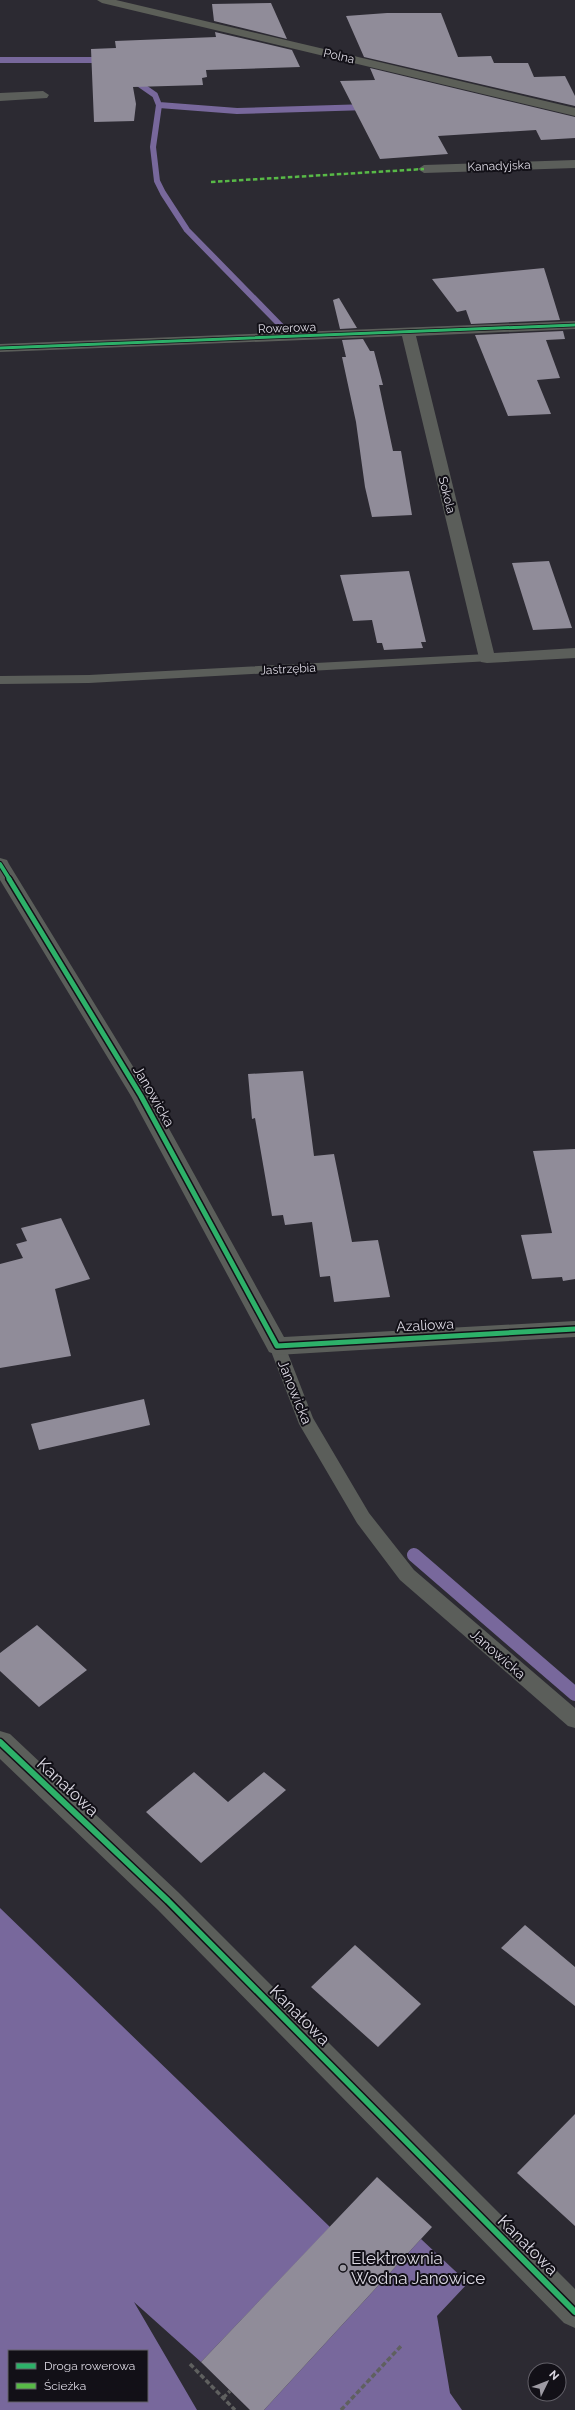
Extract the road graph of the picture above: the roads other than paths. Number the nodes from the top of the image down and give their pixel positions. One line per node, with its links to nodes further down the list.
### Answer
1 (102, 0): 4 (street, Polna)
2 (43, 95): 3 (street)
3 (0, 97)
4 (575, 112)
5 (575, 164): 6 (street, Kanadyjska)
6 (424, 169)
7 (575, 326): 8 (street, Rowerowa)
8 (408, 333): 9 (street, Rowerowa); 11 (street, Sokola)
9 (0, 348)
10 (575, 652): 11 (street, Jastrzębia)
11 (487, 658): 12 (lane, Jastrzębia)
12 (0, 680)
13 (0, 864): 15 (street, Janowicka)
14 (575, 1329): 15 (street, Azaliowa)
15 (277, 1346): 16 (lane, Janowicka)
16 (575, 1720)
17 (0, 1742): 18 (street, Kanałowa)
18 (575, 2312)

